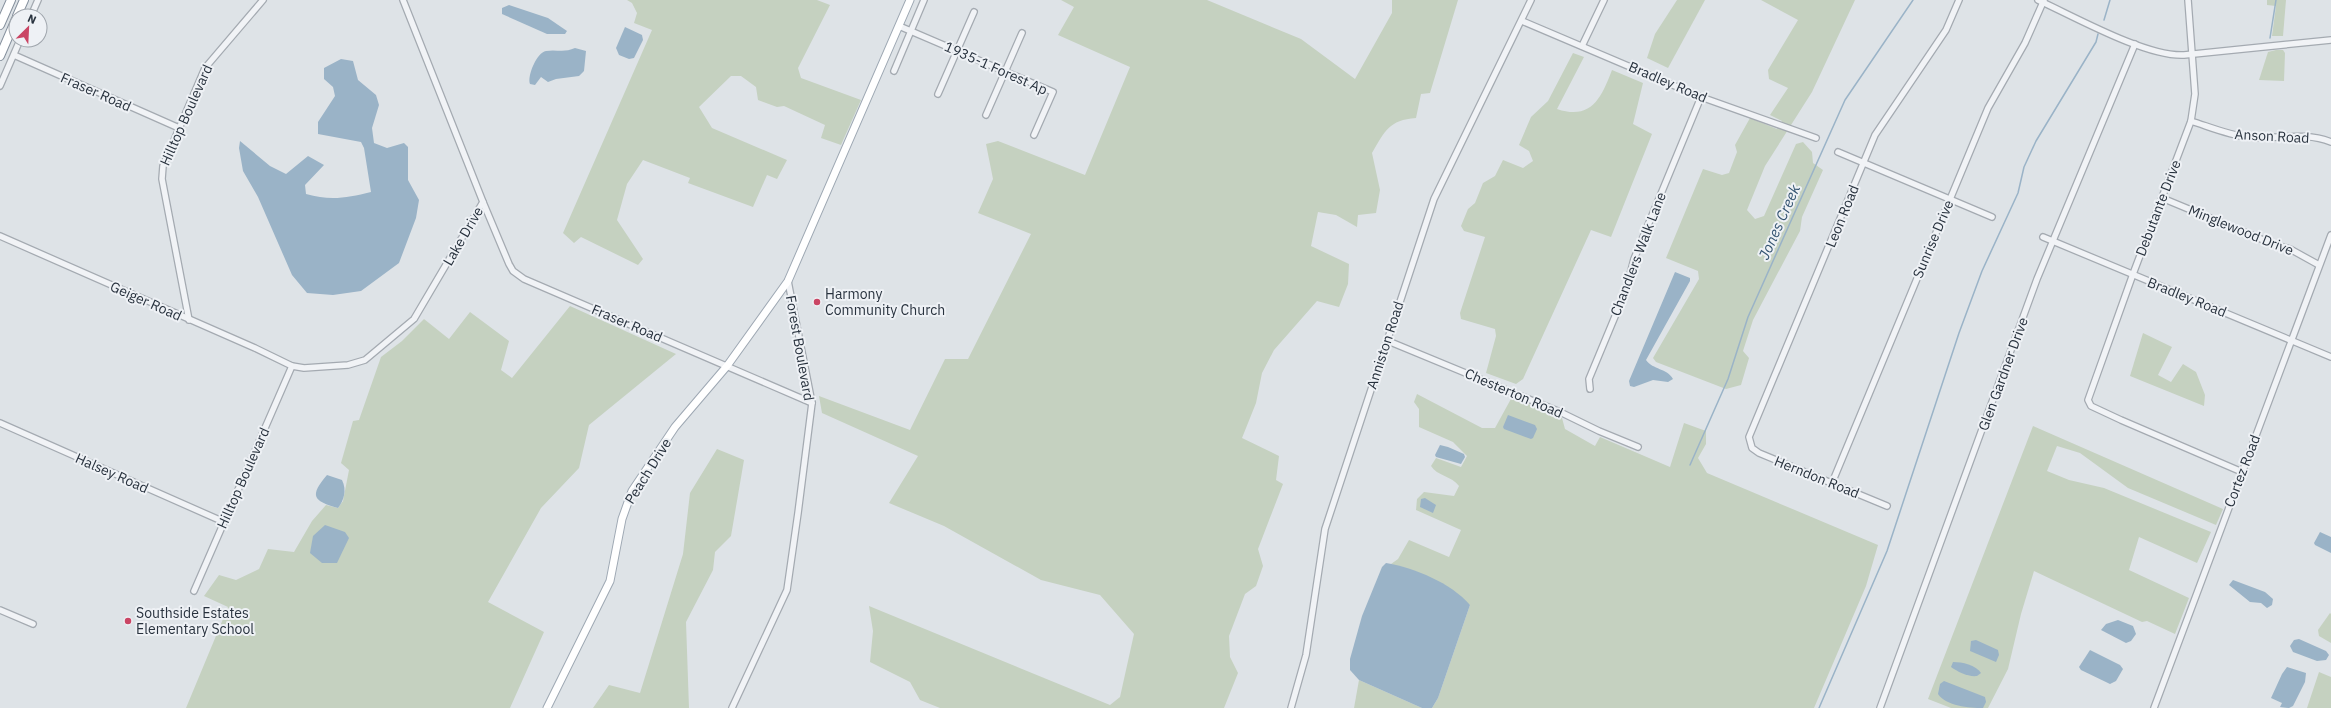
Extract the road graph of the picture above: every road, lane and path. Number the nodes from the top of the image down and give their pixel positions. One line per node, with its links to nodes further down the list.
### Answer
1 (11, 0): 13 (highway)
2 (263, 0): 33 (street, Hilltop Boulevard)
3 (403, 0): 41 (street, Lake Drive)
4 (910, 0): 14 (main road, Forest Boulevard)
5 (924, 0): 15 (street)
6 (1531, 0): 12 (street, Anniston Road)
7 (1604, 0): 20 (street)
8 (1959, 0): 38 (street, Leon Road)
9 (2188, 0): 23 (street, Debutante Drive)
10 (2042, 1): 19 (street); 40 (street, Sunrise Drive)
11 (974, 12): 22 (street)
12 (1522, 21): 20 (street, Bradley Road); 52 (street, Anniston Road)
13 (0, 25)
14 (899, 26): 15 (street, 1935-1 Forest Ap); 49 (main road, Forest Boulevard)
15 (911, 31): 22 (street, 1935-1 Forest Ap); 26 (street)
16 (1022, 33): 27 (street)
17 (8, 38): 25 (highway)
18 (2331, 40): 23 (street)
19 (2135, 44): 23 (street); 46 (street, Glen Gardner Drive)
20 (1582, 46): 30 (street, Bradley Road)
21 (17, 48): 24 (street)
22 (957, 51): 27 (street, 1935-1 Forest Ap); 29 (street)
23 (2192, 53): 32 (street, Debutante Drive)
24 (14, 55): 28 (street); 33 (street, Fraser Road)
25 (0, 56)
26 (894, 71)
27 (1005, 71): 31 (street); 34 (street, 1935-1 Forest Ap)
28 (0, 86)
29 (938, 94)
30 (1701, 97): 35 (street, Bradley Road); 56 (street, Chandlers Walk Lane)
31 (986, 115)
32 (2191, 120): 36 (street, Anson Road); 39 (street, Debutante Drive)
33 (179, 128): 50 (street, Hilltop Boulevard)
34 (1034, 135)
35 (1816, 138)
36 (2331, 142)
37 (1838, 152): 38 (street)
38 (1863, 163): 40 (street); 59 (street, Leon Road)
39 (2162, 198): 47 (street, Minglewood Drive); 48 (street, Debutante Drive)
40 (1950, 199): 42 (street); 62 (street, Sunrise Drive)
41 (483, 202): 54 (street, Lake Drive); 55 (street, Fraser Road)
42 (1992, 217)
43 (2331, 235): 47 (street, Cortez Road)
44 (0, 236): 50 (street, Geiger Road)
45 (2043, 237): 46 (street, Bradley Road)
46 (2054, 242): 48 (street, Bradley Road); 71 (street, Glen Gardner Drive)
47 (2319, 265): 51 (street, Cortez Road)
48 (2132, 274): 51 (street, Bradley Road); 61 (street, Debutante Drive)
49 (788, 281): 55 (main road, Peach Drive); 57 (street, Forest Boulevard)
50 (190, 320): 54 (street, Geiger Road)
51 (2291, 340): 53 (street, Bradley Road); 61 (street, Cortez Road)
52 (1388, 341): 60 (street, Chesterton Road); 70 (street, Anniston Road)
53 (2331, 357)
54 (292, 366): 64 (street, Hilltop Boulevard)
55 (727, 366): 57 (street, Fraser Road); 68 (main road, Peach Drive)
56 (1590, 389)
57 (812, 403): 69 (street, Forest Boulevard)
58 (0, 424): 64 (street, Halsey Road)
59 (1750, 444): 62 (street, Herndon Road)
60 (1638, 447)
61 (2242, 472): 72 (street, Cortez Road)
62 (1832, 483): 63 (street, Herndon Road)
63 (1887, 506)
64 (224, 522): 65 (street, Hilltop Boulevard)
65 (194, 591)
66 (0, 610): 67 (street)
67 (33, 624)
68 (547, 708)
69 (732, 708)
70 (1291, 708)
71 (1880, 708)
72 (2154, 708)

